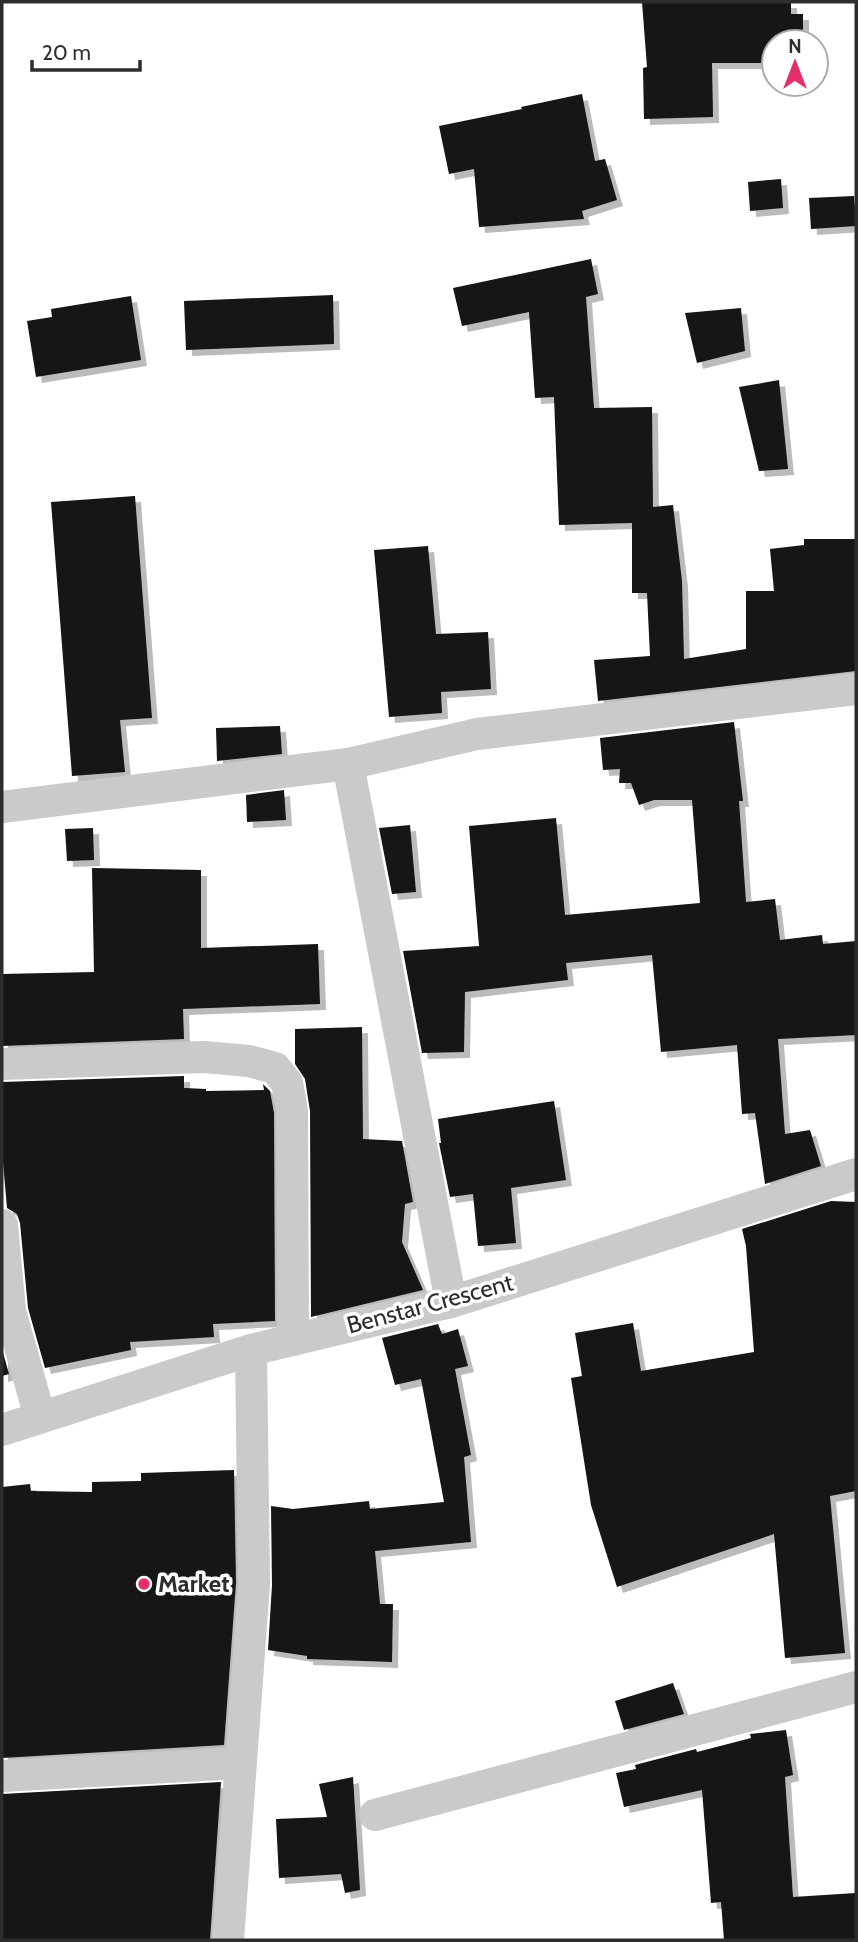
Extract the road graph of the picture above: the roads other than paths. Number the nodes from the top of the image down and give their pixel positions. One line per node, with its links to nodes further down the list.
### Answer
1 (856, 689): 2 (street)
2 (348, 764): 3 (street); 7 (street)
3 (2, 807)
4 (2, 1064): 8 (street)
5 (856, 1174): 7 (street, Benstar Crescent)
6 (2, 1225): 10 (street)
7 (451, 1302): 8 (street, Benstar Crescent)
8 (293, 1340): 9 (street, Benstar Crescent)
9 (251, 1350): 10 (street, Benstar Crescent); 13 (street)
10 (40, 1417): 11 (street, Benstar Crescent)
11 (2, 1430)
12 (856, 1686): 15 (street)
13 (240, 1763): 14 (street); 16 (street)
14 (2, 1776)
15 (375, 1815)
16 (228, 1940)

